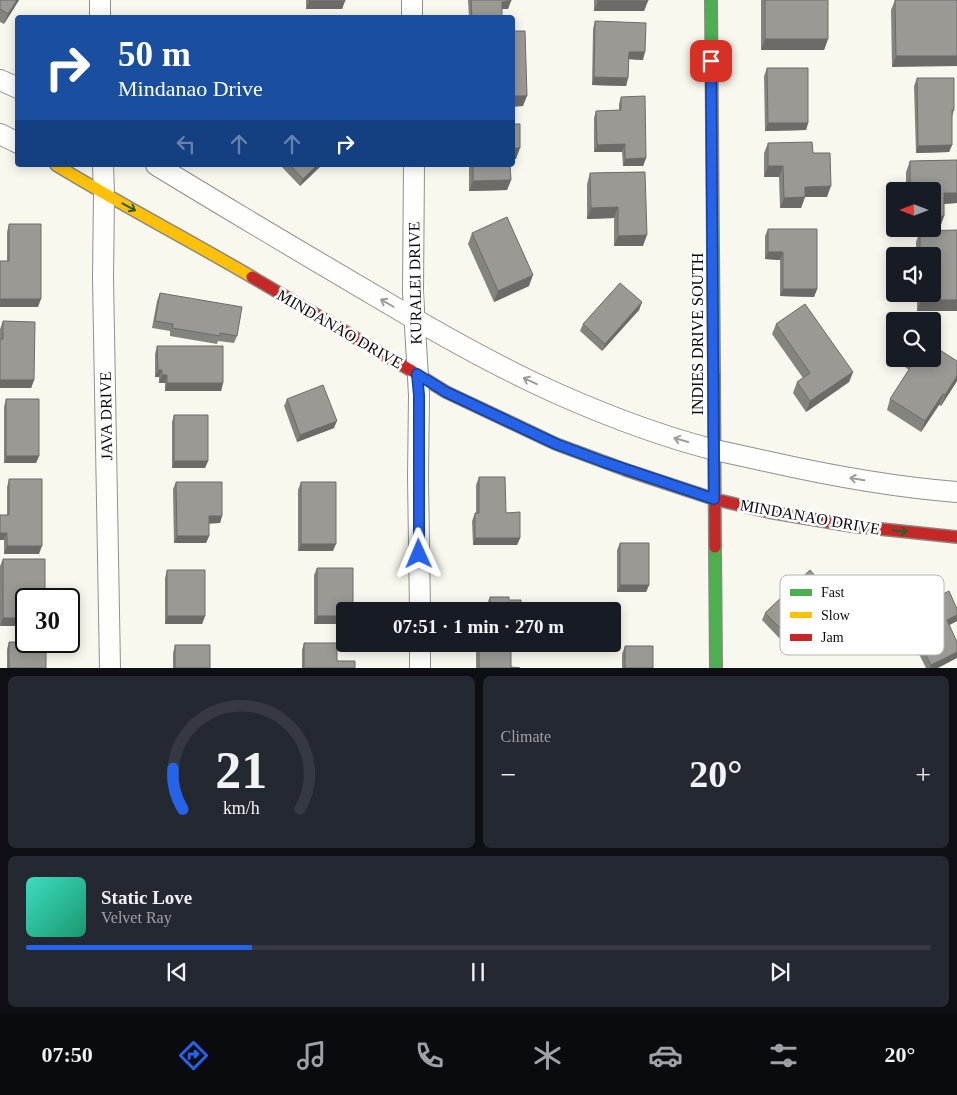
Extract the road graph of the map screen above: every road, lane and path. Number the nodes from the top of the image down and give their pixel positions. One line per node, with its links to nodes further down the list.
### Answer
1 (100, 0): 4 (street)
2 (412, 0): 5 (street)
3 (711, 0): 17 (street, INDIES DRIVE SOUTH)
4 (100, 15)
5 (412, 15)
6 (0, 80): 7 (street)
7 (15, 87)
8 (0, 134): 9 (street)
9 (15, 142)
10 (59, 167): 14 (street, MINDANAO DRIVE)
11 (103, 167): 14 (street, JAVA DRIVE)
12 (159, 167): 15 (street, one-way to 12)
13 (414, 167): 15 (street, KURALEI DRIVE)
14 (104, 194): 16 (street, MINDANAO DRIVE, one-way to 16); 23 (street, JAVA DRIVE)
15 (414, 319): 16 (street, KURALEI DRIVE); 17 (street, one-way to 15)
16 (417, 374): 19 (street, MINDANAO DRIVE); 21 (street, KURALEI DRIVE)
17 (714, 449): 18 (street, one-way to 17); 19 (street, INDIES DRIVE SOUTH)
18 (957, 492)
19 (714, 499): 20 (street, MINDANAO DRIVE, one-way to 20); 25 (street, INDIES DRIVE SOUTH)
20 (957, 537)
21 (420, 602)
22 (420, 652): 24 (street)
23 (110, 668)
24 (420, 668)
25 (716, 668)

